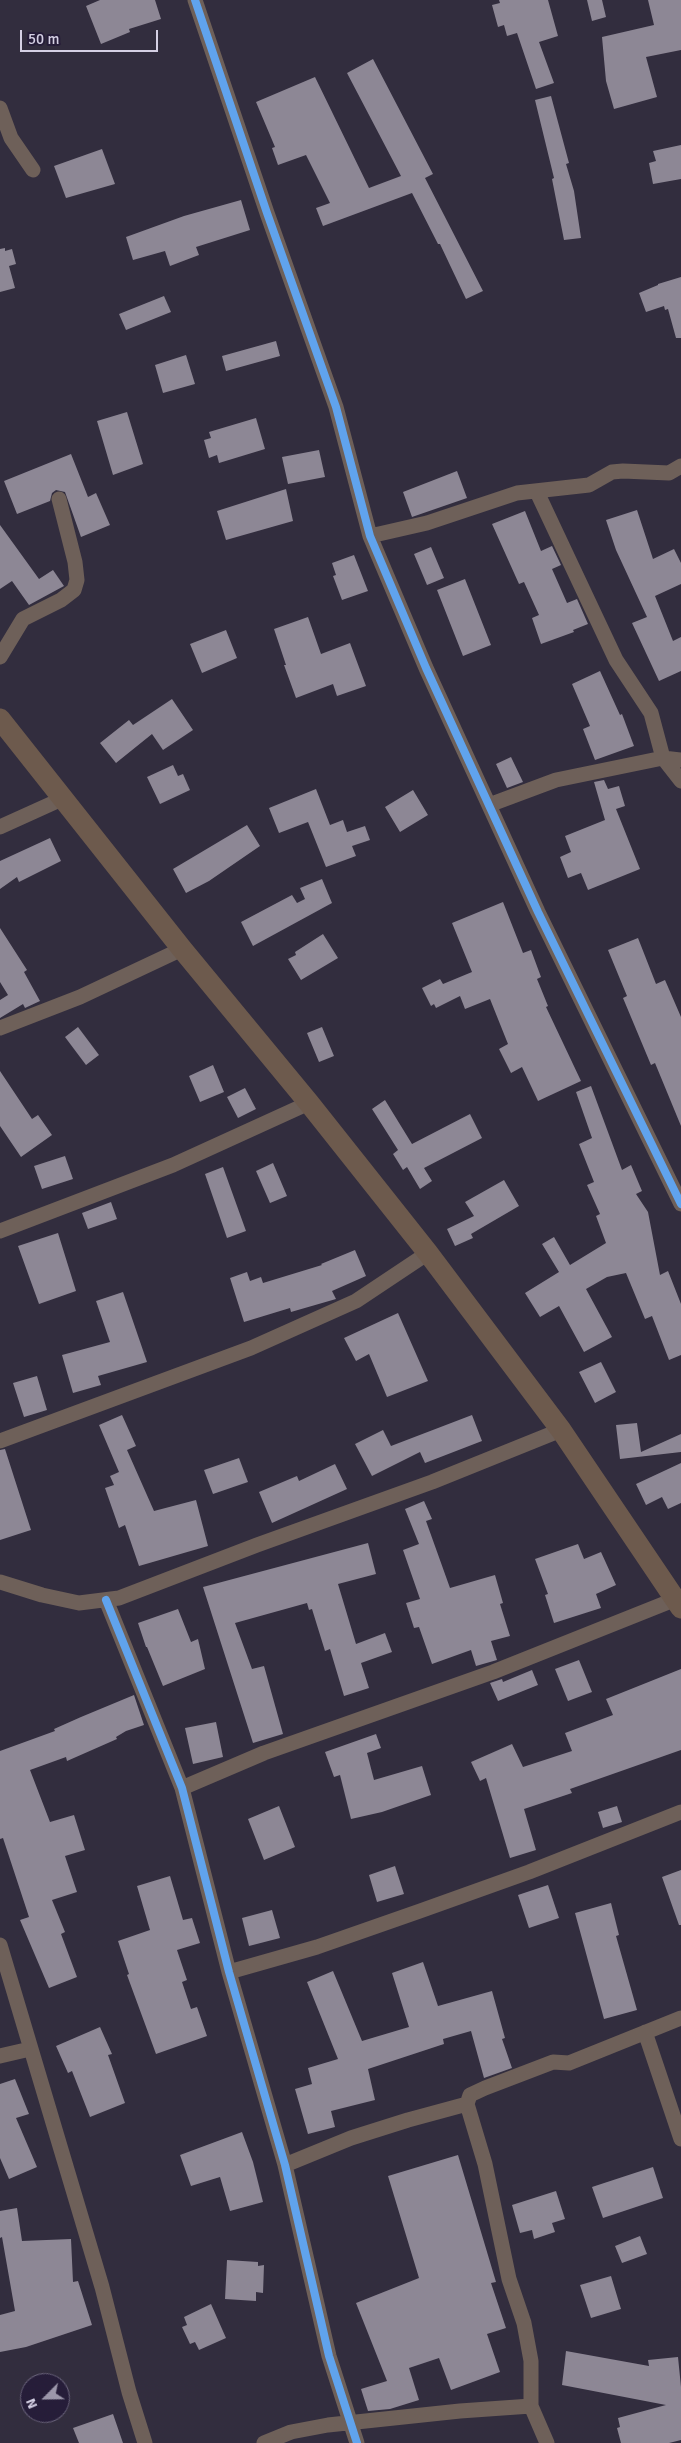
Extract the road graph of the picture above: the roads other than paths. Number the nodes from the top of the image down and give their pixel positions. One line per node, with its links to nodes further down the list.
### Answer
1 (195, 0): 7 (street)
2 (0, 108): 3 (street)
3 (32, 170)
4 (681, 466): 5 (street)
5 (537, 492): 7 (street); 10 (street)
6 (58, 499): 8 (street)
7 (370, 536): 14 (street)
8 (0, 657)
9 (0, 719): 13 (main road)
10 (663, 758): 11 (street); 12 (street); 14 (street)
11 (681, 760)
12 (681, 781)
13 (64, 798): 15 (street); 16 (main road)
14 (489, 805): 19 (street)
15 (0, 827)
16 (182, 949): 17 (street); 18 (main road)
17 (0, 1028)
18 (310, 1104): 20 (street); 21 (main road)
19 (681, 1204)
20 (0, 1231)
21 (428, 1253): 22 (main road); 23 (street)
22 (561, 1430): 25 (street); 26 (main road)
23 (0, 1441)
24 (0, 1582): 25 (street)
25 (106, 1600): 27 (street)
26 (678, 1604): 27 (street)
27 (182, 1788): 30 (street)
28 (681, 1812): 30 (street)
29 (0, 1945): 33 (street)
30 (229, 1972): 37 (street)
31 (681, 2018): 32 (street)
32 (645, 2032): 35 (street); 36 (street)
33 (30, 2049): 34 (street); 40 (street)
34 (0, 2056)
35 (467, 2104): 37 (street); 38 (street)
36 (681, 2139)
37 (285, 2165): 39 (street)
38 (531, 2406): 39 (street); 43 (street)
39 (350, 2423): 41 (street); 42 (street)
40 (145, 2443)
41 (264, 2443)
42 (356, 2443)
43 (548, 2443)

